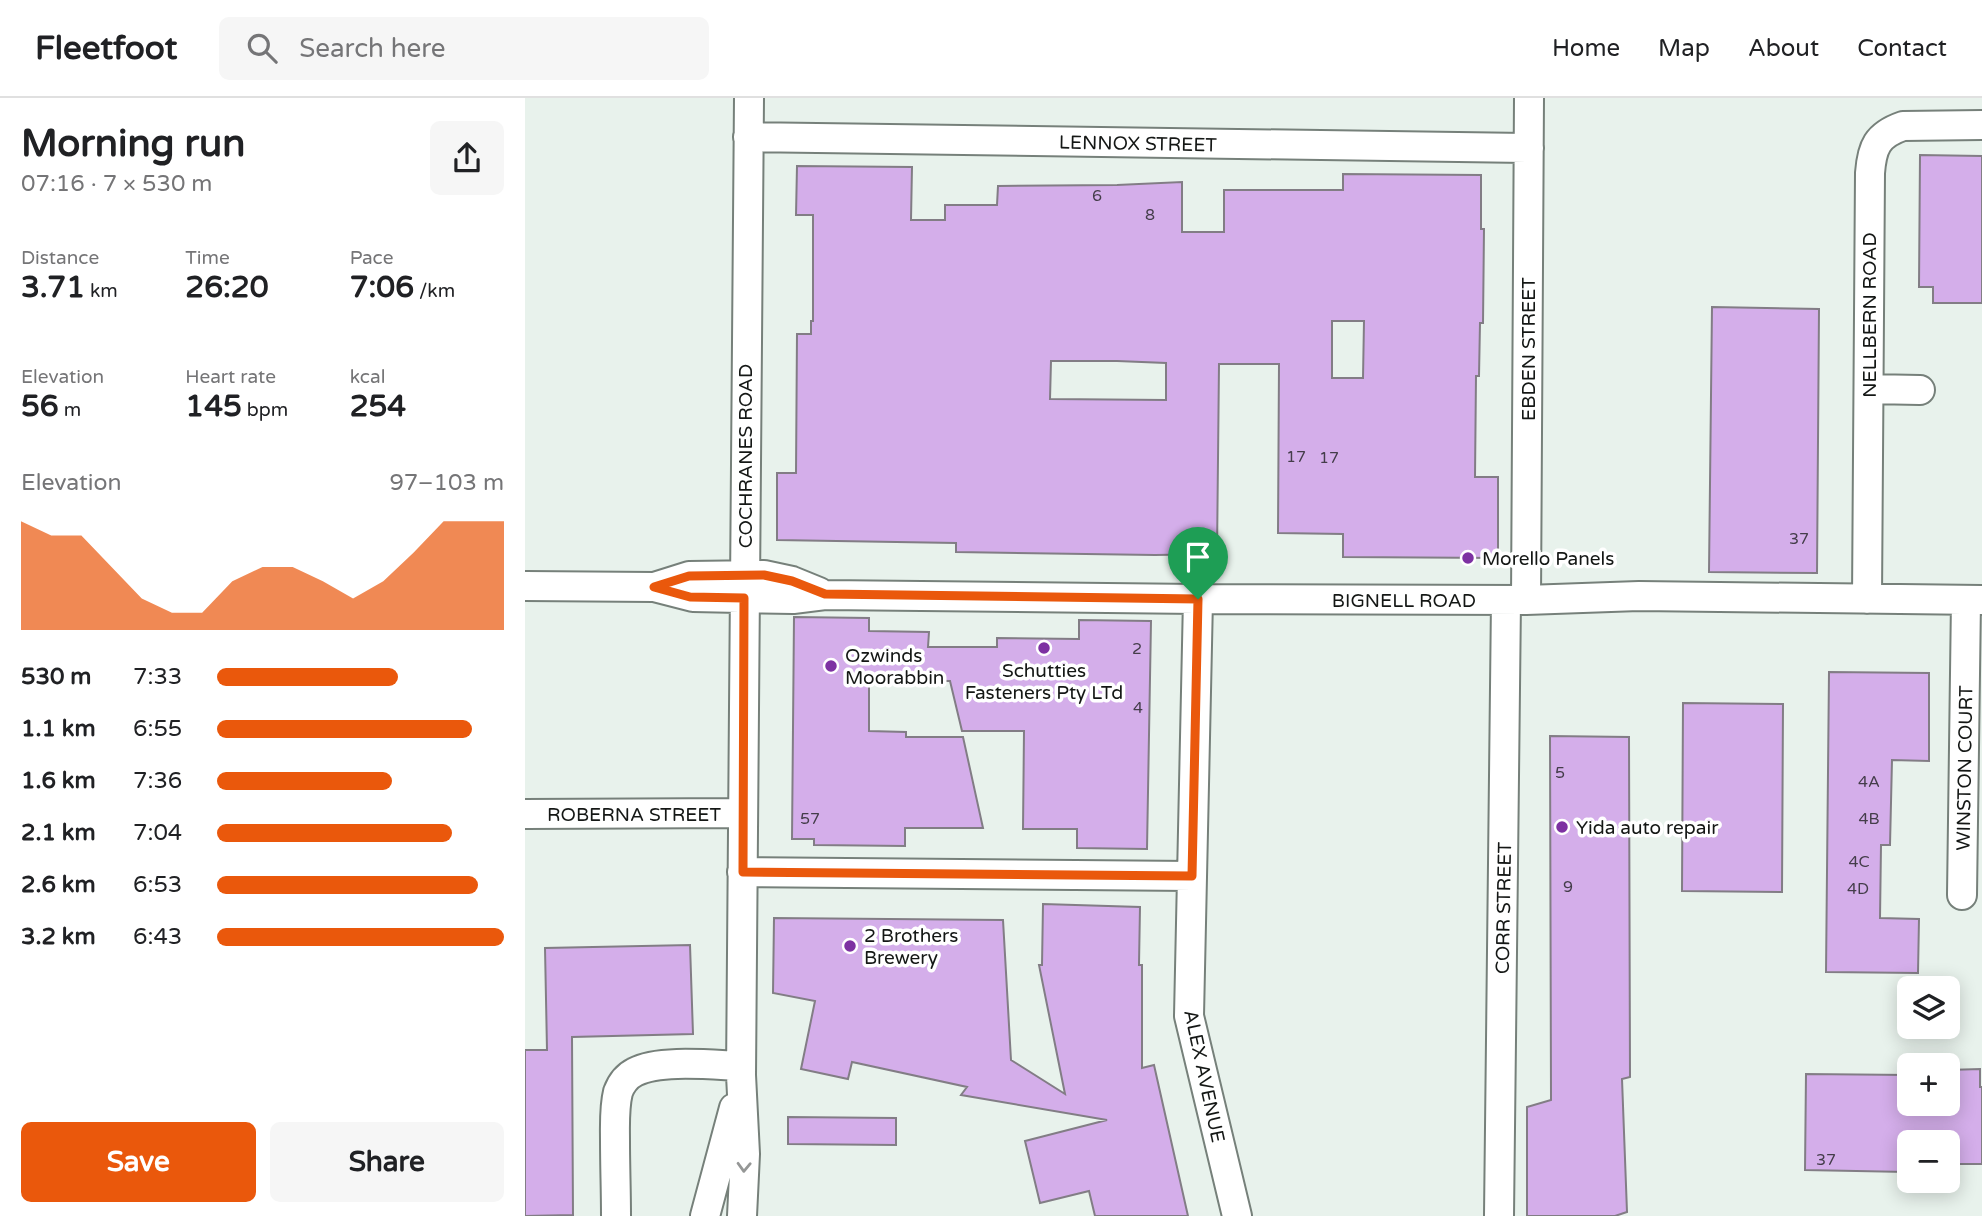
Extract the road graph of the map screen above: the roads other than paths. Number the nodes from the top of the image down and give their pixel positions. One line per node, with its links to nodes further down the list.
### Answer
1 (748, 98): 4 (street, COCHRANES ROAD)
2 (1529, 98): 5 (street, EBDEN STREET)
3 (1982, 125): 6 (street, NELLBERN ROAD)
4 (748, 137): 5 (street, LENNOX STREET); 9 (street, COCHRANES ROAD)
5 (1529, 148): 12 (street, EBDEN STREET)
6 (1869, 389): 7 (street); 11 (street, NELLBERN ROAD)
7 (1920, 390)
8 (525, 586): 9 (street, BIGNELL ROAD)
9 (744, 587): 10 (street, BIGNELL ROAD); 14 (street, COCHRANES ROAD)
10 (1198, 599): 12 (street, BIGNELL ROAD); 17 (street, ALEX AVENUE)
11 (1867, 599): 12 (street, BIGNELL ROAD); 13 (street, BIGNELL ROAD)
12 (1516, 600): 24 (street, CORR STREET)
13 (1974, 600): 18 (street, WINSTON COURT)
14 (743, 813): 15 (street, ROBERNA STREET); 16 (street, COCHRANES ROAD)
15 (525, 814)
16 (743, 872): 17 (street); 19 (street, COCHRANES ROAD)
17 (1192, 876): 23 (street, ALEX AVENUE)
18 (1962, 895)
19 (741, 1070): 20 (street); 21 (street, COCHRANES ROAD); 22 (street, COCHRANES ROAD, one-way to 22)
20 (616, 1216)
21 (705, 1216)
22 (743, 1216)
23 (1237, 1216)
24 (1499, 1216)

